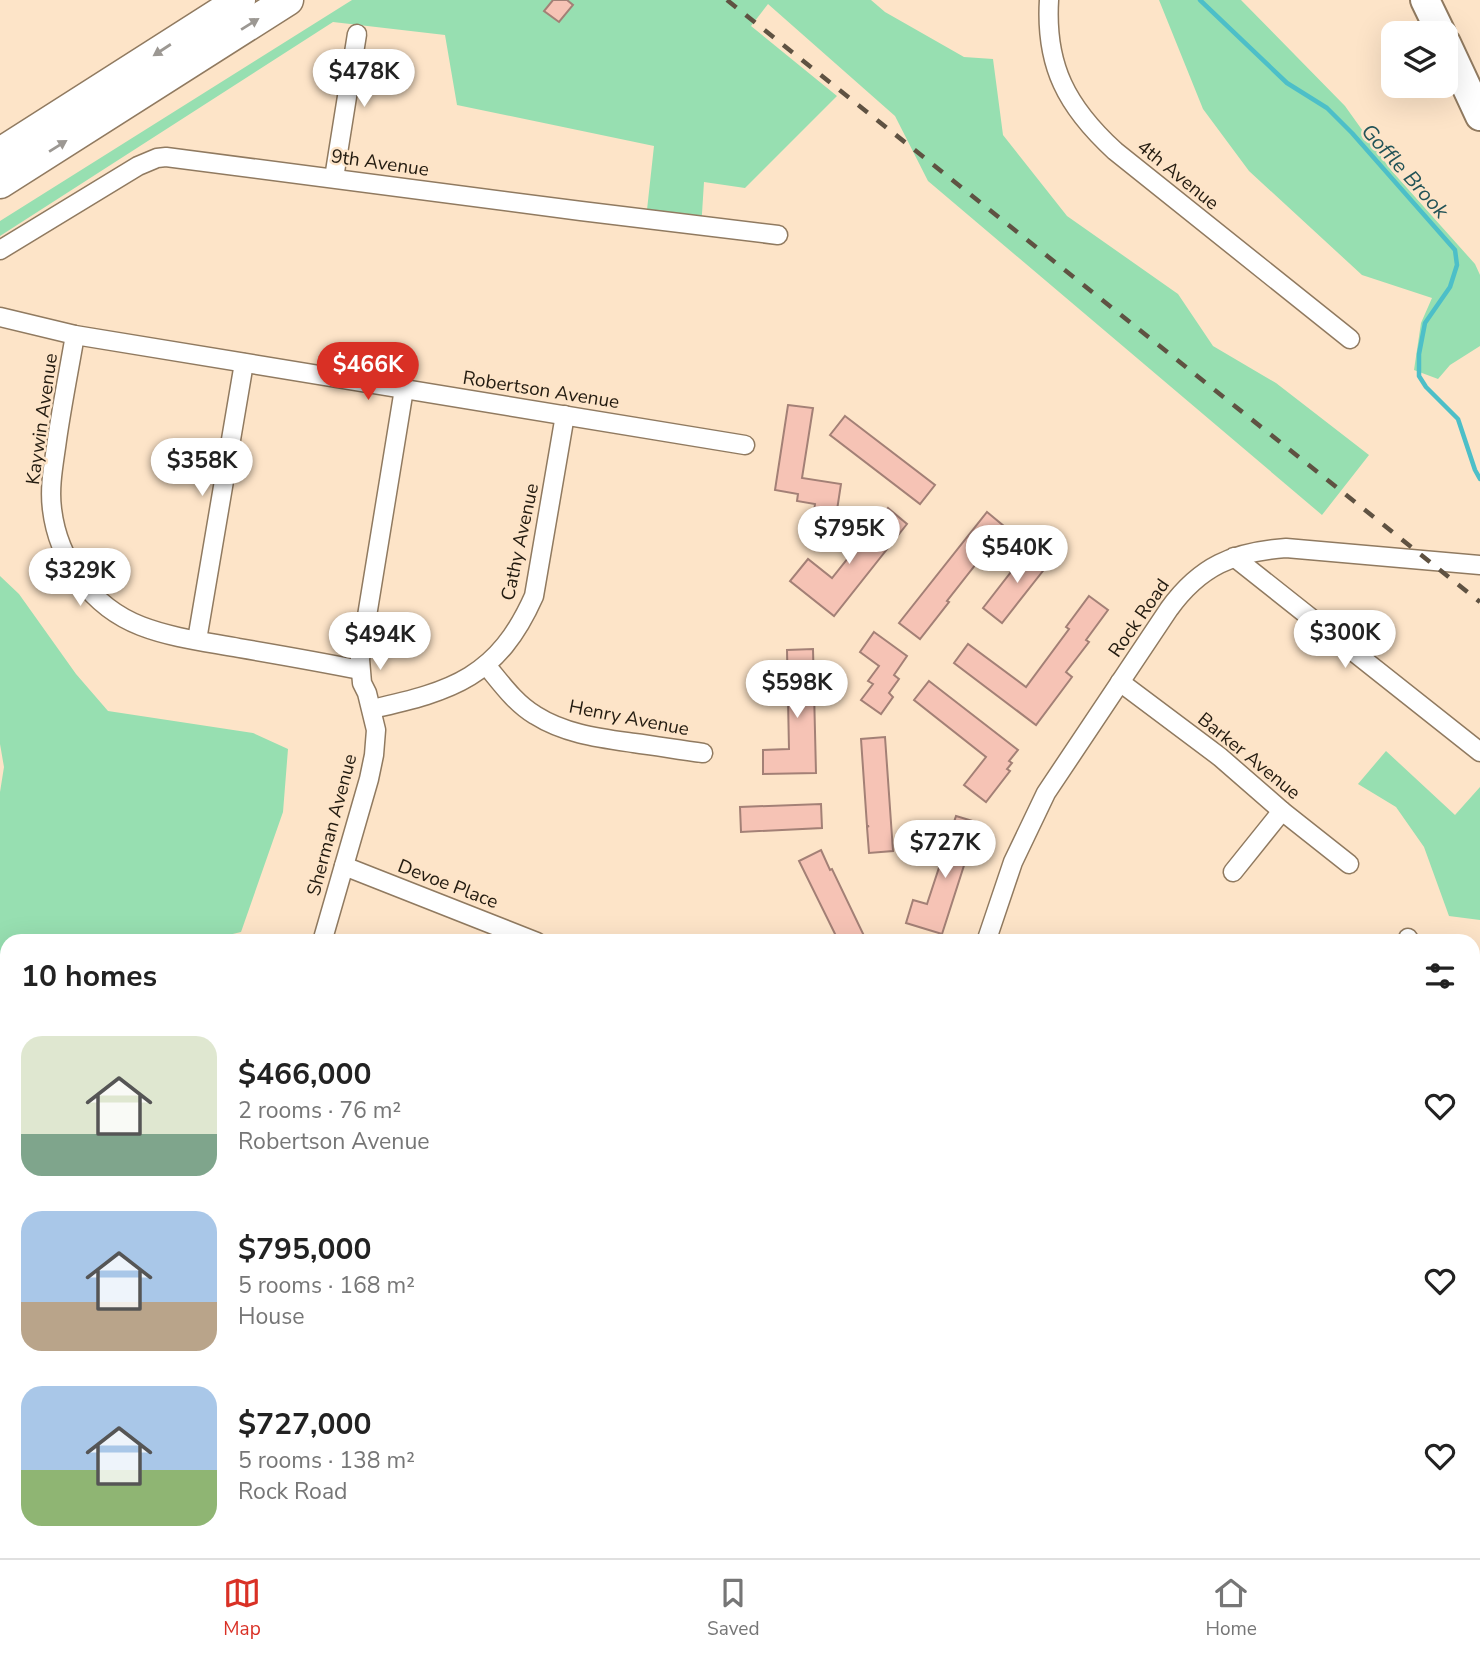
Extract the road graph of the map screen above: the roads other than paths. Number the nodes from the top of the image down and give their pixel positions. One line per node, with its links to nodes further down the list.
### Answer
1 (240, 0): 9 (highway, one-way to 9)
2 (288, 0): 11 (highway, one-way to 2)
3 (1049, 0): 16 (street, 4th Avenue)
4 (1425, 0): 5 (main road)
5 (1435, 21)
6 (357, 34): 10 (street)
7 (1458, 69): 8 (main road)
8 (1480, 117)
9 (0, 153)
10 (334, 178): 12 (street, 9th Avenue); 13 (street, 9th Avenue)
11 (0, 183)
12 (778, 235)
13 (0, 250)
14 (0, 317): 15 (street, Robertson Avenue)
15 (75, 335): 17 (street, Robertson Avenue); 23 (street, Kaywin Avenue)
16 (1350, 339)
17 (244, 363): 18 (street, Robertson Avenue); 23 (street)
18 (404, 389): 19 (street, Robertson Avenue); 25 (street, Sherman Avenue)
19 (565, 415): 20 (street, Robertson Avenue); 24 (street, Cathy Avenue)
20 (746, 445)
21 (1234, 557): 22 (street, Rock Road); 26 (street, Rock Road); 28 (street)
22 (1480, 565)
23 (197, 640): 25 (street, Kaywin Avenue)
24 (486, 665): 27 (street, Cathy Avenue); 29 (street, Henry Avenue)
25 (360, 670): 27 (street, Sherman Avenue)
26 (1120, 682): 30 (street, Barker Avenue); 36 (street, Rock Road)
27 (372, 709): 32 (street, Sherman Avenue)
28 (1480, 752)
29 (704, 753)
30 (1282, 811): 31 (street, Barker Avenue); 33 (street)
31 (1349, 864)
32 (344, 866): 34 (street, Sherman Avenue); 35 (street, Devoe Place)
33 (1233, 872)
34 (324, 934)
35 (517, 934)
36 (989, 934)

